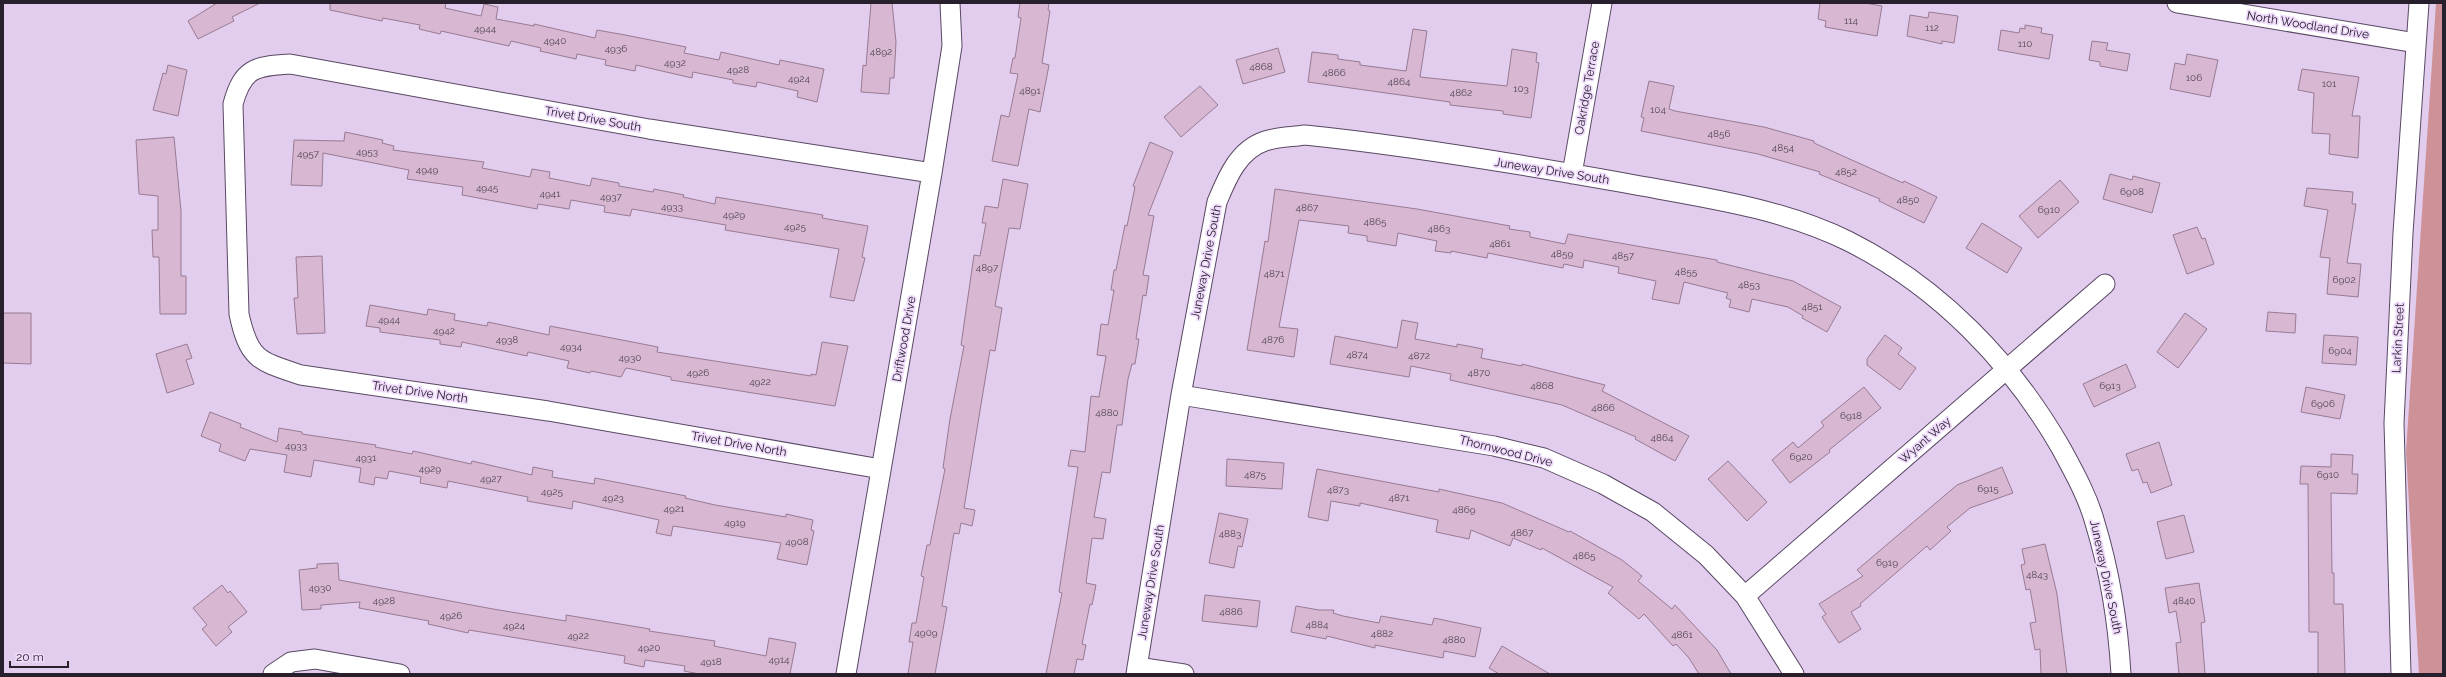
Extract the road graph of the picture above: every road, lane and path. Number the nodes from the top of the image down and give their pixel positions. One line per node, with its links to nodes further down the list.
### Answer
1 (950, 3): 7 (street, Driftwood Drive)
2 (1602, 3): 8 (street, Oakridge Terrace)
3 (2177, 3): 5 (street, North Woodland Drive)
4 (2419, 3): 5 (street, Larkin Street)
5 (2416, 43): 21 (street, Larkin Street)
6 (255, 69): 7 (street, Trivet Drive South); 12 (street, Trivet Drive North)
7 (932, 172): 12 (street, Driftwood Drive)
8 (1572, 174): 10 (street, Juneway Drive South); 11 (street, Juneway Drive South)
9 (2105, 284): 10 (street, Wyant Way)
10 (2008, 368): 13 (street, Wyant Way); 20 (street, Juneway Drive South)
11 (1182, 395): 13 (street, Thornwood Drive); 14 (street, Juneway Drive South)
12 (881, 469): 17 (street, Driftwood Drive)
13 (1745, 596): 19 (street, Thornwood Drive)
14 (1136, 670): 18 (street)
15 (273, 674): 16 (street)
16 (400, 674)
17 (846, 674)
18 (1184, 674)
19 (1794, 674)
20 (2121, 674)
21 (2401, 674)

